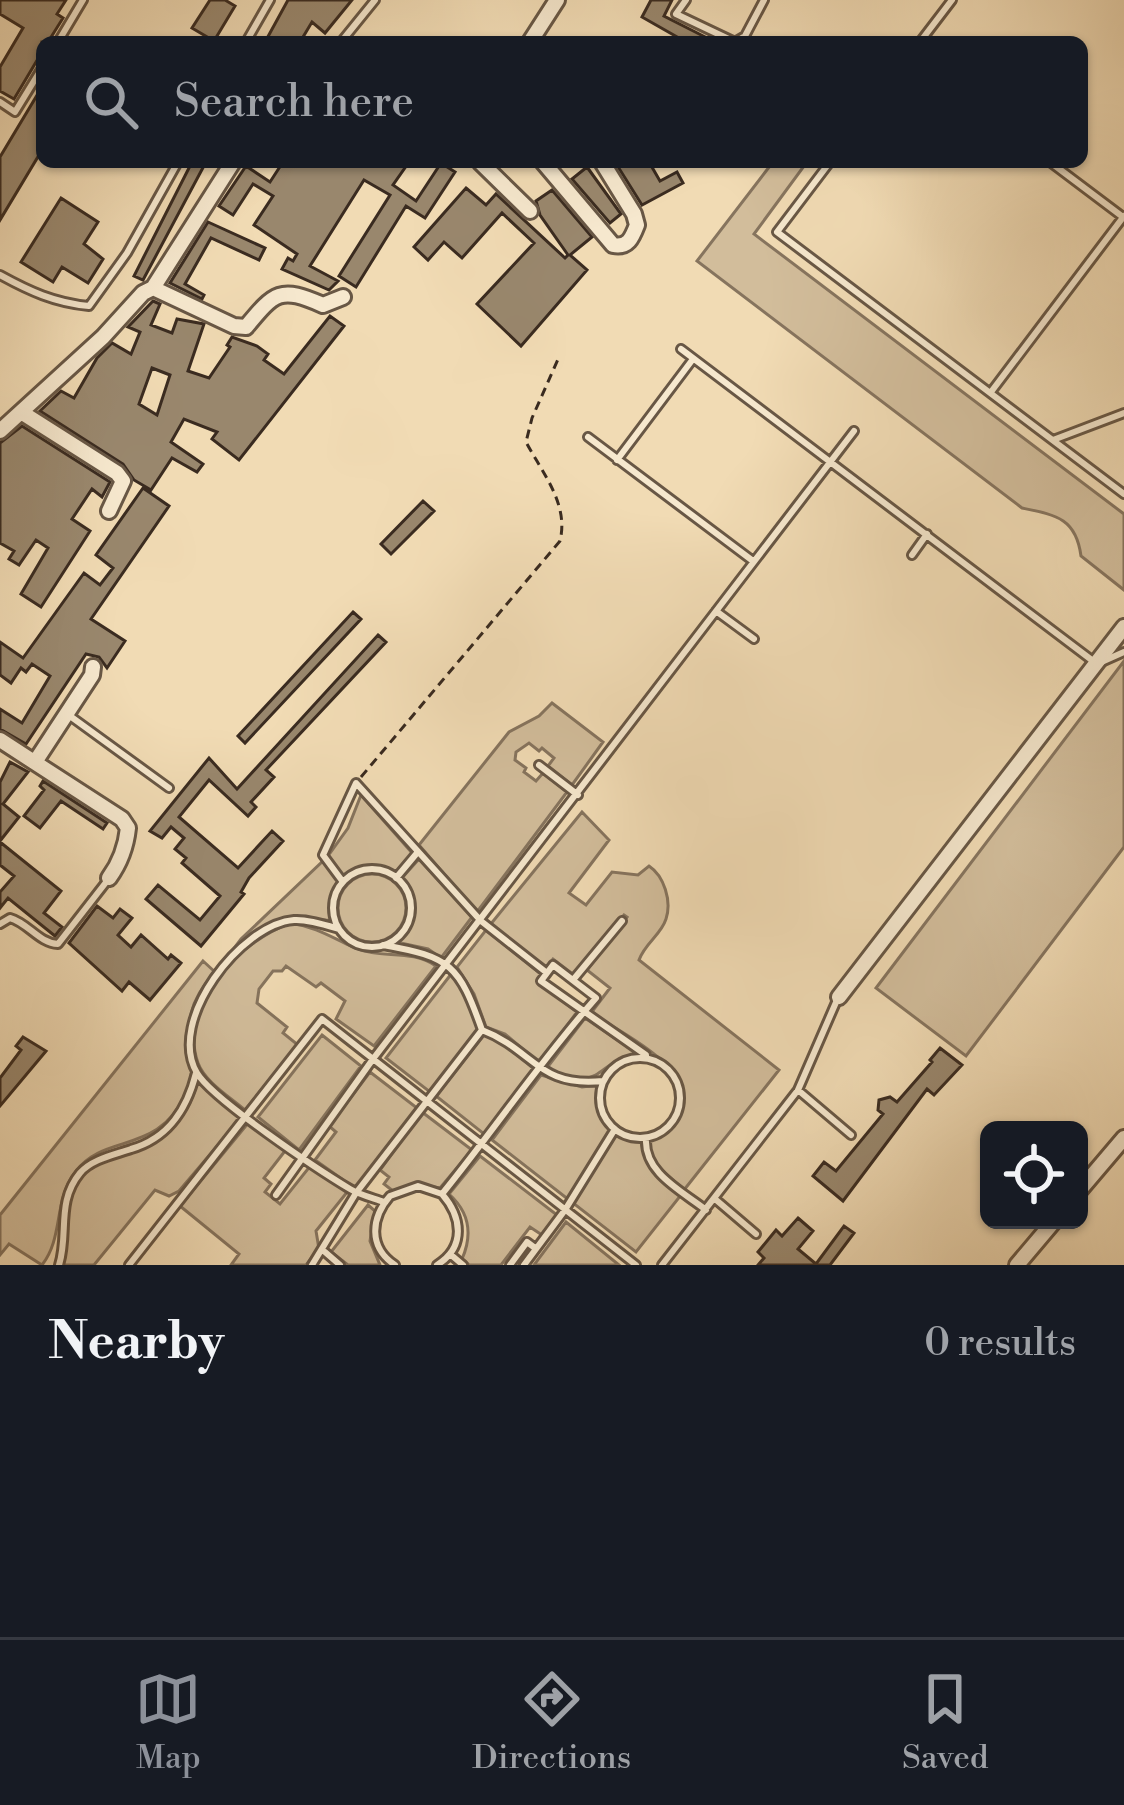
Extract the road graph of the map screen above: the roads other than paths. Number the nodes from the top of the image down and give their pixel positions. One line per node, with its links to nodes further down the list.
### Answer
1 (83, 0): 8 (lane)
2 (270, 0): 9 (lane)
3 (375, 0): 10 (lane)
4 (557, 0): 11 (street)
5 (686, 0): 12 (lane)
6 (764, 0): 13 (lane)
7 (952, 0): 14 (lane)
8 (62, 36)
9 (249, 36)
10 (346, 36)
11 (534, 36)
12 (722, 36)
13 (746, 36)
14 (925, 36)
15 (36, 78): 16 (lane)
16 (0, 102)
17 (175, 168): 26 (lane)
18 (228, 168): 27 (street)
19 (486, 168): 24 (street)
20 (548, 168): 21 (street)
21 (606, 168)
22 (825, 168): 31 (lane)
23 (1058, 168): 25 (lane)
24 (530, 211)
25 (1124, 216): 31 (lane)
26 (0, 275)
27 (153, 288): 28 (street); 32 (street)
28 (343, 297)
29 (681, 349): 30 (lane)
30 (693, 359): 38 (lane); 39 (lane)
31 (991, 392): 37 (lane)
32 (21, 412): 34 (street); 41 (street)
33 (1124, 413): 37 (lane)
34 (0, 431)
35 (854, 431): 39 (lane)
36 (588, 437): 38 (lane)
37 (1053, 440): 40 (lane)
38 (617, 460): 44 (lane)
39 (831, 460): 42 (lane); 44 (lane)
40 (1124, 494)
41 (110, 512)
42 (927, 534): 43 (lane); 49 (lane)
43 (912, 555)
44 (753, 562): 45 (lane)
45 (716, 611): 47 (lane); 56 (lane)
46 (1124, 627): 49 (street)
47 (754, 639)
48 (1124, 652): 49 (lane)
49 (1097, 664): 69 (street)
50 (93, 667): 51 (street)
51 (67, 714): 53 (street); 55 (lane)
52 (0, 740): 53 (street)
53 (35, 762): 58 (street)
54 (539, 765): 56 (lane)
55 (169, 788)
56 (578, 795): 61 (lane)
57 (418, 852): 59 (lane); 60 (lane); 61 (lane)
58 (109, 878): 63 (lane)
59 (396, 878): 60 (lane); 65 (lane)
60 (343, 882): 64 (lane)
61 (481, 921): 66 (lane); 67 (lane)
62 (622, 921): 68 (lane)
63 (0, 924)
64 (339, 929): 65 (lane); 75 (lane)
65 (383, 945): 66 (lane)
66 (447, 963): 71 (lane); 73 (lane)
67 (547, 974): 68 (lane); 70 (lane)
68 (573, 980): 70 (lane)
69 (839, 997): 77 (lane)
70 (583, 1012): 72 (lane); 74 (lane)
71 (482, 1030): 74 (lane); 78 (lane)
72 (646, 1058): 76 (lane); 82 (lane)
73 (373, 1059): 78 (lane); 79 (lane); 85 (lane)
74 (538, 1070): 76 (lane); 84 (lane)
75 (196, 1072): 79 (lane); 100 (lane)
76 (603, 1081): 80 (lane)
77 (798, 1090): 81 (lane); 90 (lane)
78 (426, 1101): 84 (lane); 87 (lane)
79 (247, 1116): 85 (lane); 99 (lane)
80 (615, 1129): 82 (lane); 92 (lane)
81 (850, 1135)
82 (646, 1138): 93 (lane)
83 (1124, 1138): 86 (street)
84 (482, 1144): 88 (lane); 92 (lane)
85 (304, 1156): 87 (lane); 89 (lane)
86 (1088, 1180)
87 (356, 1193): 91 (lane); 97 (lane)
88 (442, 1193): 91 (lane); 98 (lane)
89 (276, 1195)
90 (715, 1199): 93 (lane); 95 (lane)
91 (384, 1202): 105 (lane)
92 (565, 1210): 96 (lane); 110 (lane)
93 (706, 1210): 111 (lane)
94 (1047, 1229): 112 (street)
95 (756, 1234)
96 (536, 1249): 108 (lane); 109 (lane)
97 (324, 1251): 103 (lane); 104 (lane)
98 (450, 1255): 106 (lane); 107 (lane)
99 (135, 1257): 101 (lane); 102 (lane)
100 (59, 1265)
101 (129, 1265)
102 (145, 1265)
103 (312, 1265)
104 (340, 1265)
105 (395, 1265)
106 (437, 1265)
107 (463, 1265)
108 (510, 1265)
109 (524, 1265)
110 (636, 1265)
111 (662, 1265)
112 (1017, 1265)

